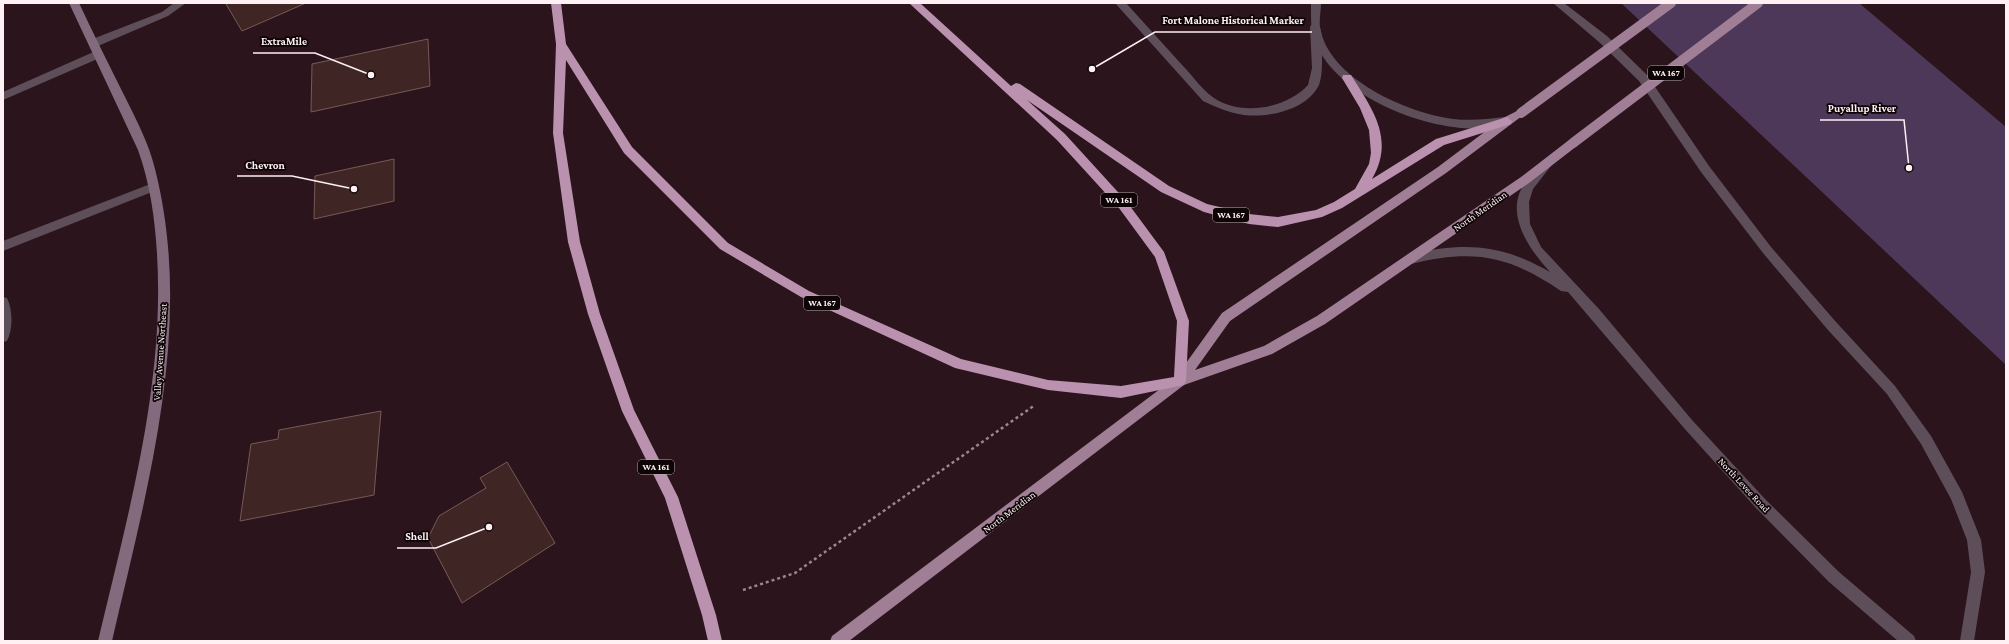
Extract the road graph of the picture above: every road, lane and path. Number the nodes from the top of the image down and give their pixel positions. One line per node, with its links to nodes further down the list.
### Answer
1 (74, 3): 12 (main road, Valley Avenue Northeast)
2 (181, 3): 12 (street)
3 (556, 3): 11 (highway, WA 161)
4 (914, 3): 13 (highway, WA 161)
5 (1120, 3): 10 (street)
6 (1316, 3): 10 (street)
7 (1558, 3): 32 (street)
8 (1671, 3): 16 (main road, North Meridian / WA 167, bridge)
9 (1758, 3): 17 (main road, North Meridian / WA 167, bridge)
10 (1315, 23): 14 (street)
11 (561, 44): 25 (highway, WA 167); 29 (highway, WA 161)
12 (96, 49): 15 (street); 18 (main road, Valley Avenue Northeast)
13 (977, 60): 19 (highway, WA 167); 25 (highway, WA 161)
14 (1347, 78): 16 (street); 19 (highway)
15 (3, 96)
16 (1507, 121): 19 (highway, WA 167); 25 (main road, North Meridian)
17 (1549, 162): 21 (main road, North Meridian / WA 167); 23 (street)
18 (153, 187): 20 (street); 28 (main road, Valley Avenue Northeast)
19 (1359, 190)
20 (3, 246)
21 (1411, 259): 23 (street); 25 (main road, North Meridian / WA 167)
22 (3, 302): 24 (street)
23 (1595, 313): 31 (street, North Levee Road)
24 (3, 336)
25 (1180, 381): 30 (main road, North Meridian)
26 (1036, 405): 27 (path)
27 (743, 590)
28 (105, 641)
29 (714, 641)
30 (837, 641)
31 (1909, 641)
32 (1967, 641)

